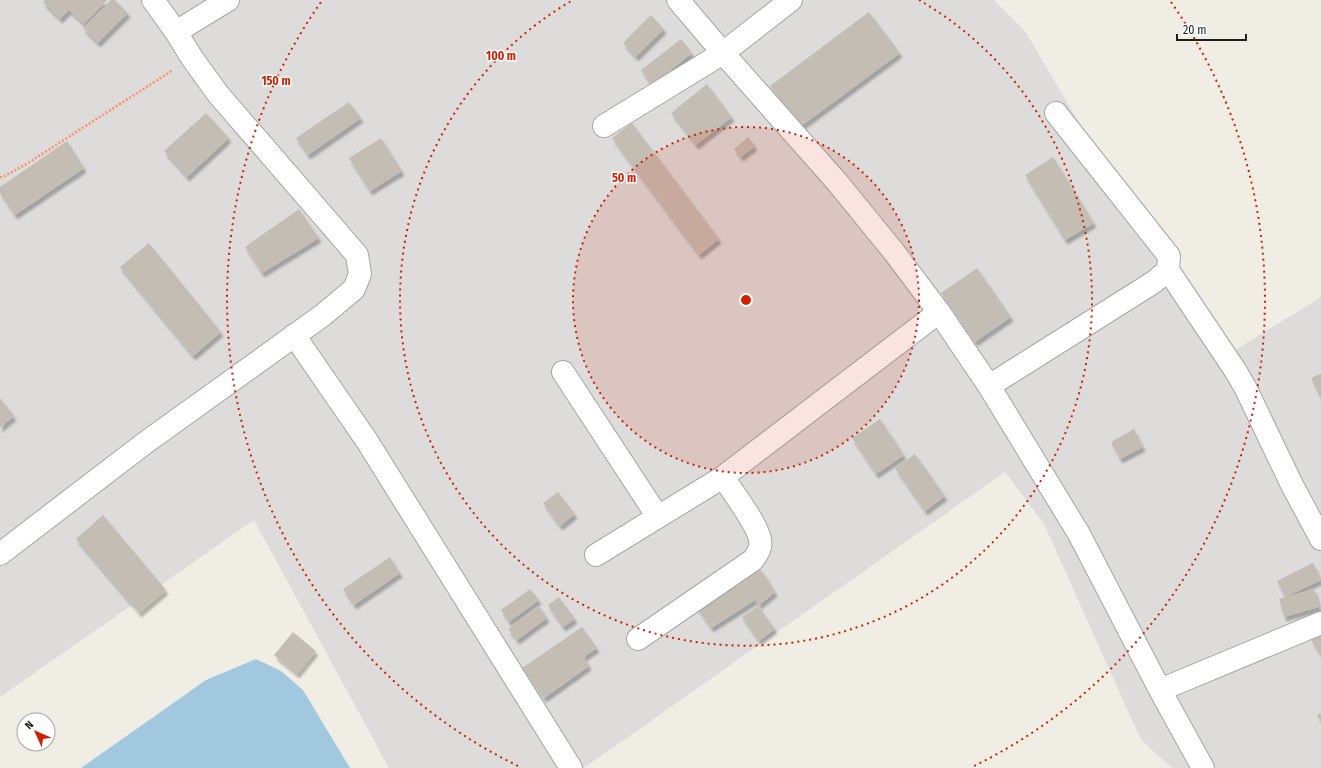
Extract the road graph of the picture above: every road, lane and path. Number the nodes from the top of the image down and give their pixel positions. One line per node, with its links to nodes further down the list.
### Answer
1 (153, 0): 5 (street)
2 (228, 0): 5 (street)
3 (678, 0): 6 (street)
4 (791, 0): 6 (street)
5 (176, 32): 7 (street)
6 (723, 53): 9 (street); 12 (street)
7 (192, 58): 10 (path); 13 (street)
8 (1056, 114): 11 (street)
9 (604, 126)
10 (0, 177)
11 (1168, 270): 15 (street); 18 (street)
12 (939, 312): 15 (street); 16 (street)
13 (294, 335): 19 (street); 24 (street)
14 (563, 372): 17 (street)
15 (989, 386): 23 (street)
16 (723, 477): 17 (street); 22 (street)
17 (658, 518): 20 (street)
18 (1321, 539)
19 (0, 554)
20 (596, 555)
21 (1321, 623): 23 (street)
22 (638, 639)
23 (1160, 690): 25 (street)
24 (571, 768)
25 (1204, 768)

